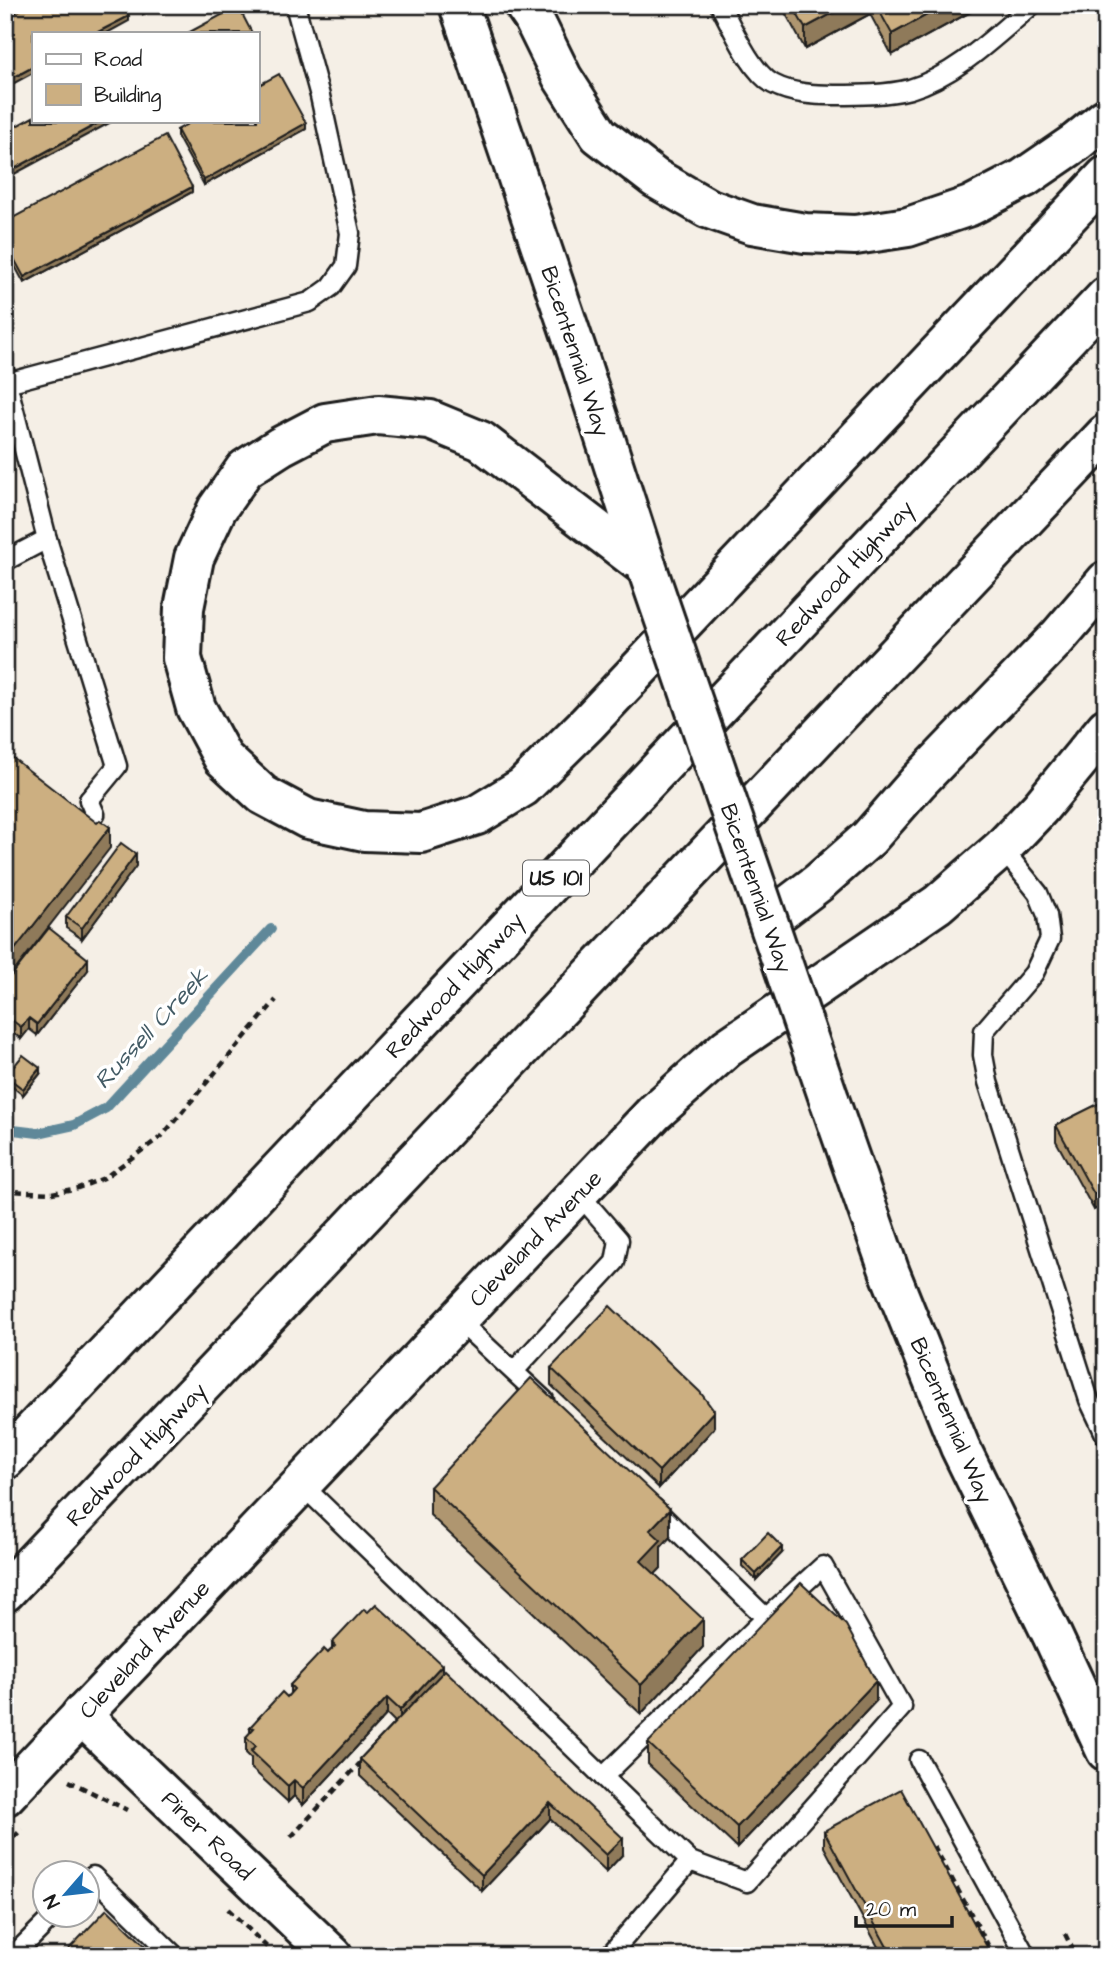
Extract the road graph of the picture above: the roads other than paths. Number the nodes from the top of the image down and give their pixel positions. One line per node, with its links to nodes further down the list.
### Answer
1 (295, 5): 9 (lane)
2 (459, 5): 13 (main road, Bicentennial Way)
3 (524, 5): 6 (main road)
4 (720, 5): 5 (lane)
5 (1032, 5)
6 (1106, 118)
7 (1106, 176): 13 (main road)
8 (1106, 297): 24 (main road, Redwood Highway / US 101)
9 (6, 380): 11 (lane)
10 (1106, 434): 27 (main road, Redwood Highway)
11 (47, 539): 12 (lane); 16 (lane)
12 (5, 561)
13 (647, 568): 18 (main road, Bicentennial Way, bridge)
14 (1106, 581): 18 (main road)
15 (1106, 729): 17 (main road, Cleveland Avenue)
16 (81, 832)
17 (1002, 848): 19 (main road, Cleveland Avenue); 23 (lane)
18 (768, 921): 30 (main road, Bicentennial Way, bridge)
19 (578, 1193): 20 (main road, Cleveland Avenue); 21 (lane)
20 (457, 1319): 21 (lane); 25 (main road, Cleveland Avenue)
21 (514, 1371): 22 (lane)
22 (553, 1409)
23 (1106, 1436)
24 (5, 1460)
25 (301, 1483): 29 (main road, Cleveland Avenue); 32 (lane)
26 (640, 1495): 28 (lane)
27 (5, 1592)
28 (766, 1618): 32 (lane); 34 (lane)
29 (82, 1715): 33 (main road, Cleveland Avenue); 37 (main road, Piner Road)
30 (1106, 1751)
31 (919, 1760): 41 (lane)
32 (603, 1777): 34 (lane)
33 (14, 1811)
34 (690, 1861): 40 (lane)
35 (102, 1889): 39 (lane)
36 (39, 1930): 38 (lane)
37 (318, 1951)
38 (13, 1956)
39 (175, 1956)
40 (609, 1956)
41 (1026, 1956)

